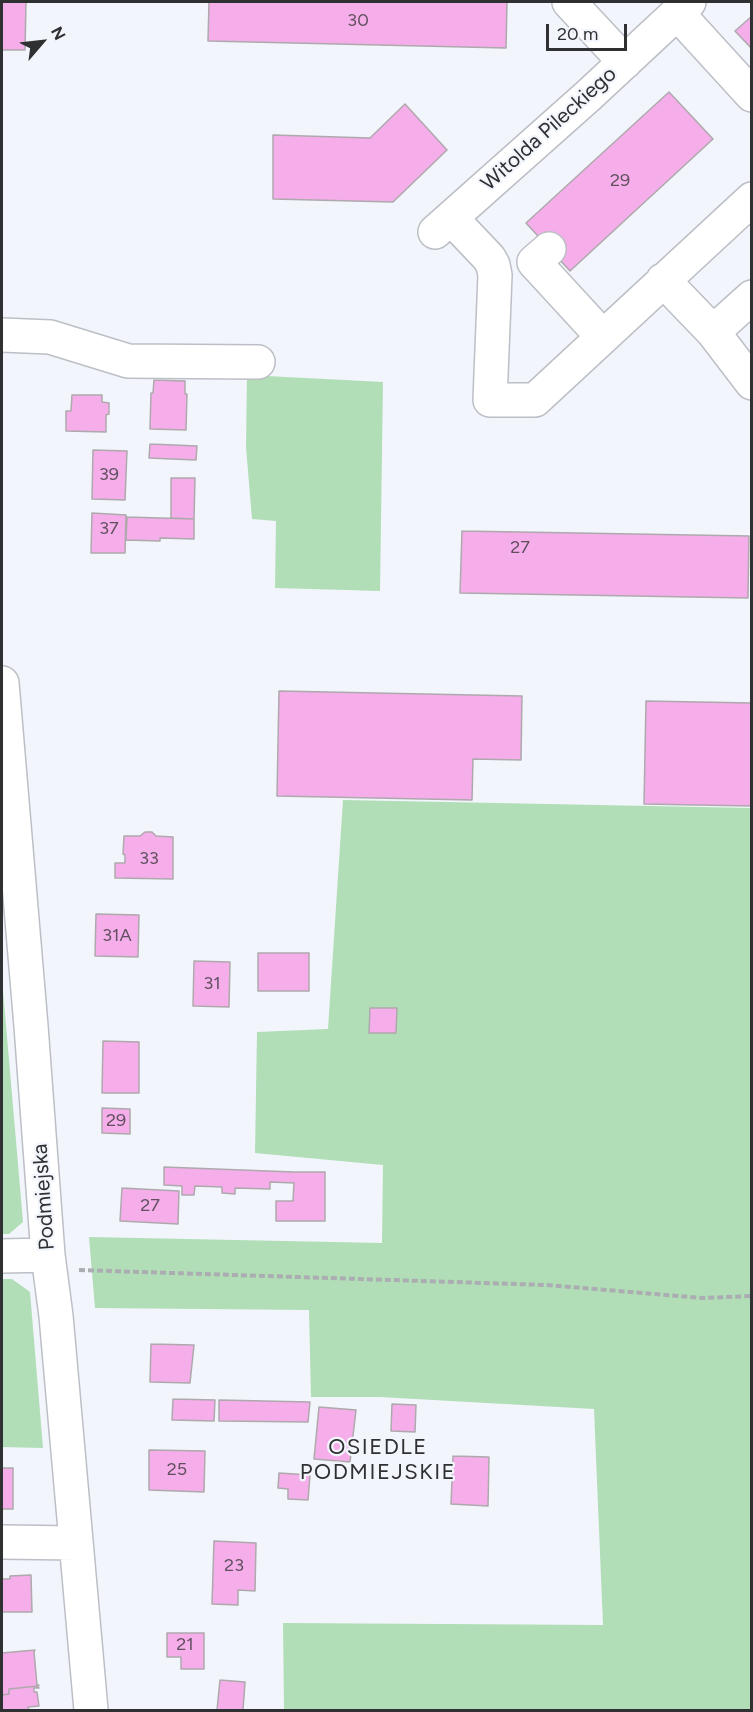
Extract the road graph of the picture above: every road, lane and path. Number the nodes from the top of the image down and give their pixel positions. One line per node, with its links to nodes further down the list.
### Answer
1 (570, 2): 3 (street)
2 (683, 7): 3 (street, Witolda Pileckiego); 4 (street)
3 (625, 62): 11 (street, Witolda Pileckiego)
4 (752, 95)
5 (752, 199): 7 (street)
6 (549, 249): 11 (street)
7 (663, 280): 9 (street); 11 (street)
8 (752, 297): 9 (street)
9 (712, 332): 13 (street)
10 (2, 335): 12 (street)
11 (603, 337)
12 (258, 362)
13 (752, 382)
14 (2, 683): 15 (street, Podmiejska)
15 (7, 802): 16 (street, Podmiejska)
16 (48, 1255): 17 (street); 21 (street, Podmiejska)
17 (2, 1256)
18 (79, 1270): 19 (path)
19 (752, 1296)
20 (2, 1542): 21 (street)
21 (76, 1543): 22 (street, Podmiejska)
22 (91, 1710)

